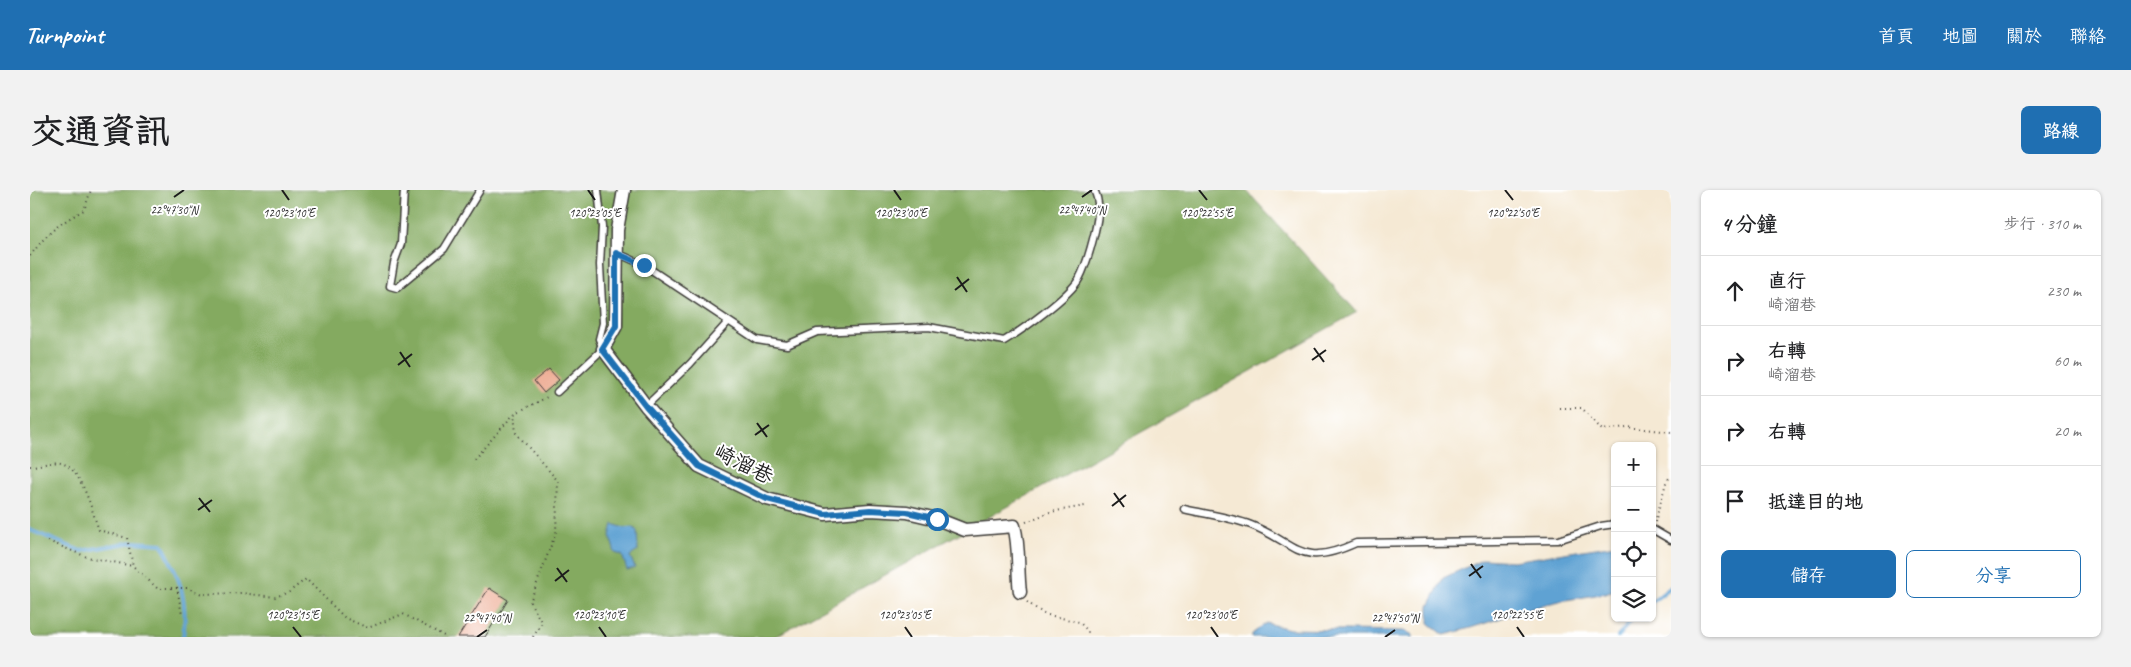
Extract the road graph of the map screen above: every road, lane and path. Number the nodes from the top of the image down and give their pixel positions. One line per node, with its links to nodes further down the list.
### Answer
1 (91, 190): 8 (path)
2 (404, 190): 3 (lane)
3 (480, 190)
4 (598, 190): 10 (lane)
5 (624, 190): 7 (street)
6 (1094, 190): 9 (lane)
7 (616, 253): 9 (lane); 10 (street)
8 (30, 256)
9 (728, 322): 12 (lane)
10 (602, 349): 11 (lane); 12 (street, 崎溜巷)
11 (557, 392): 14 (path)
12 (646, 406): 23 (street, 崎溜巷)
13 (1560, 408): 15 (path)
14 (514, 414): 16 (path); 32 (path)
15 (1671, 432)
16 (474, 459)
17 (30, 466): 27 (path)
18 (1671, 475): 21 (path)
19 (1085, 506): 23 (path)
20 (1184, 509): 22 (lane)
21 (1656, 518)
22 (1611, 525)
23 (1014, 526): 29 (street)
24 (1656, 531): 25 (lane)
25 (1671, 540)
26 (48, 542): 27 (path)
27 (133, 566): 28 (path)
28 (178, 587): 30 (path); 31 (path)
29 (1020, 592): 33 (path)
30 (182, 615)
31 (446, 637)
32 (533, 637)
33 (1088, 637)

